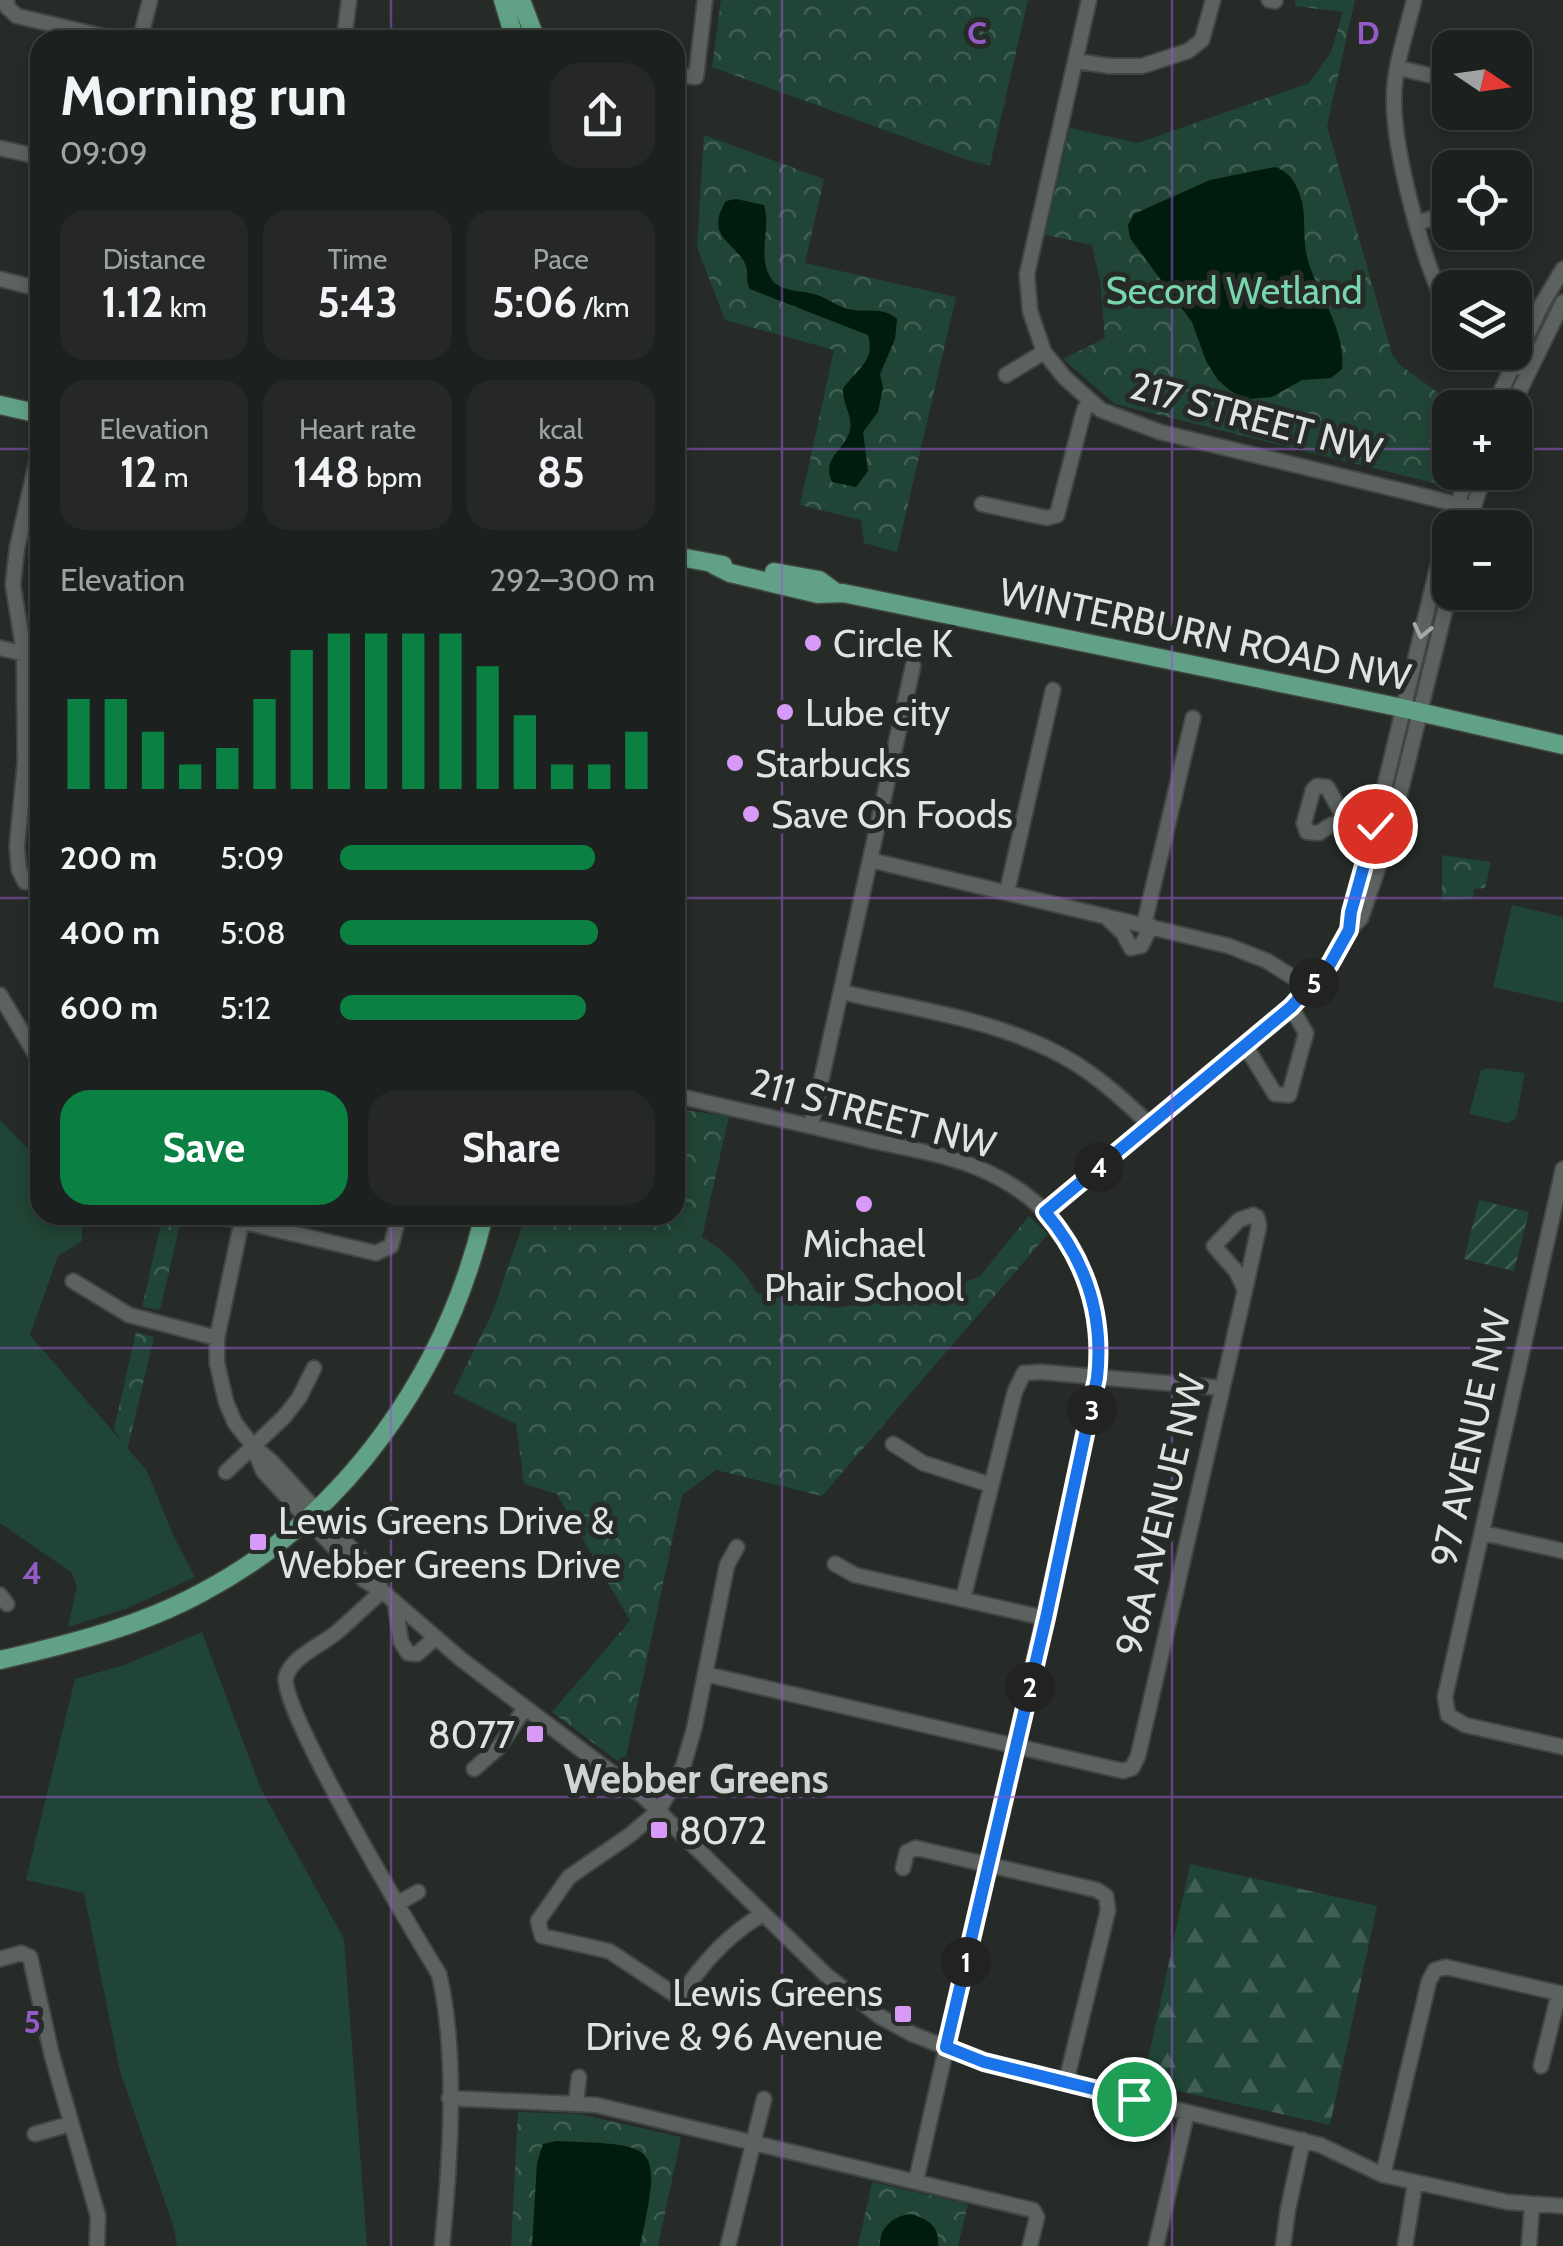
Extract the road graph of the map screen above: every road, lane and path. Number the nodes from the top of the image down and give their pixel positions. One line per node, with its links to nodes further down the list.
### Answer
1 (150, 0): 11 (street)
2 (348, 0): 12 (street)
3 (503, 0): 13 (main road)
4 (521, 0): 14 (main road)
5 (705, 0): 16 (street)
6 (1089, 0): 15 (street)
7 (1213, 0): 15 (street)
8 (1414, 0): 17 (street)
9 (7, 3): 10 (street)
10 (76, 30)
11 (142, 30)
12 (345, 30)
13 (512, 30)
14 (532, 30)
15 (1076, 60): 27 (street)
16 (685, 66)
17 (1398, 68): 18 (street); 21 (street)
18 (1432, 76)
19 (1, 150): 20 (street)
20 (30, 155)
21 (1433, 270)
22 (1563, 270): 26 (street)
23 (0, 279): 24 (street)
24 (30, 286)
25 (1563, 302): 29 (street)
26 (1532, 327)
27 (1044, 352): 30 (street); 32 (street, 217 STREET NW)
28 (1520, 370): 29 (street)
29 (1525, 373): 31 (street)
30 (1006, 375)
31 (1518, 390)
32 (1091, 403): 38 (street); 39 (street, 217 STREET NW)
33 (0, 405): 34 (main road)
34 (30, 412)
35 (1461, 490): 39 (street)
36 (1480, 490): 40 (street)
37 (30, 496): 44 (street)
38 (982, 504)
39 (1456, 504): 40 (street, 217 STREET NW); 48 (street, one-way to 48)
40 (1473, 508)
41 (685, 558): 48 (main road, WINTERBURN ROAD NW)
42 (1444, 610): 48 (street)
43 (0, 648): 44 (street)
44 (24, 653): 45 (street); 54 (street)
45 (30, 654)
46 (912, 666): 53 (street)
47 (1054, 690): 55 (street)
48 (1412, 710): 50 (main road, WINTERBURN ROAD NW); 52 (street)
49 (1192, 718): 57 (street)
50 (1563, 745)
51 (1345, 819): 52 (street)
52 (1383, 828): 58 (street)
53 (870, 860): 55 (street); 59 (street)
54 (25, 882)
55 (1007, 892): 56 (street)
56 (1104, 915): 57 (street); 57 (street)
57 (1148, 926): 58 (street)
58 (1310, 988): 61 (street)
59 (841, 992): 65 (street); 66 (street)
60 (0, 995): 62 (street)
61 (1291, 1007): 63 (street); 63 (street)
62 (30, 1045)
63 (1245, 1045): 65 (street)
64 (685, 1098): 66 (street, 211 STREET NW)
65 (1150, 1125): 68 (street)
66 (811, 1126): 68 (street, 211 STREET NW)
67 (1563, 1169): 84 (street, 97 AVENUE NW)
68 (1045, 1212): 77 (street, 211 STREET NW)
69 (241, 1225): 75 (street)
70 (266, 1225): 71 (street)
71 (396, 1225)
72 (481, 1225): 83 (main road)
73 (73, 1281): 75 (street)
74 (1246, 1290): 74 (street, 96A AVENUE NW); 78 (street, 96A AVENUE NW)
75 (217, 1338): 80 (street)
76 (314, 1368): 80 (street)
77 (1097, 1378): 78 (street); 82 (street); 91 (street, 211 STREET NW)
78 (1222, 1388): 96 (street, 96A AVENUE NW)
79 (893, 1444): 82 (street)
80 (253, 1446): 81 (street); 83 (street)
81 (226, 1472)
82 (990, 1485): 89 (street)
83 (312, 1514): 88 (street); 93 (main road)
84 (1483, 1533): 86 (street); 97 (street, 97 AVENUE NW)
85 (737, 1547): 94 (street)
86 (1563, 1551)
87 (835, 1564): 89 (street)
88 (382, 1591): 90 (street); 103 (street)
89 (963, 1600): 91 (street)
90 (394, 1602): 92 (street); 92 (street)
91 (1046, 1618): 96 (street, 211 STREET NW)
92 (435, 1638): 95 (street)
93 (0, 1660)
94 (705, 1674): 96 (street); 99 (street)
95 (525, 1708): 98 (street); 99 (street)
96 (1016, 1746): 100 (street, 211 STREET NW)
97 (1563, 1746)
98 (474, 1769)
99 (659, 1810): 104 (street); 104 (street)
100 (988, 1864): 101 (street); 107 (street, 211 STREET NW); 110 (street)
101 (903, 1868)
102 (418, 1892): 103 (street)
103 (397, 1904): 111 (street)
104 (763, 1914): 107 (street)
105 (0, 1959): 115 (street)
106 (1561, 1994): 108 (street); 119 (street)
107 (946, 2047): 110 (street); 120 (street, 211 STREET NW)
108 (1541, 2066)
109 (579, 2077): 113 (street)
110 (1066, 2082): 114 (street)
111 (448, 2098): 113 (street); 125 (street)
112 (764, 2099): 118 (street)
113 (576, 2102): 118 (street)
114 (1187, 2113): 117 (street); 128 (street)
115 (70, 2124): 116 (street); 124 (street)
116 (35, 2134)
117 (1303, 2140): 119 (street); 129 (street)
118 (753, 2141): 120 (street); 126 (street)
119 (1383, 2175): 121 (street)
120 (916, 2180): 127 (street)
121 (1416, 2183): 122 (street); 130 (street)
122 (1532, 2206): 123 (street); 131 (street)
123 (1563, 2206)
124 (97, 2243)
125 (442, 2246)
126 (728, 2246)
127 (1030, 2246)
128 (1156, 2246)
129 (1284, 2246)
130 (1405, 2246)
131 (1528, 2246)

